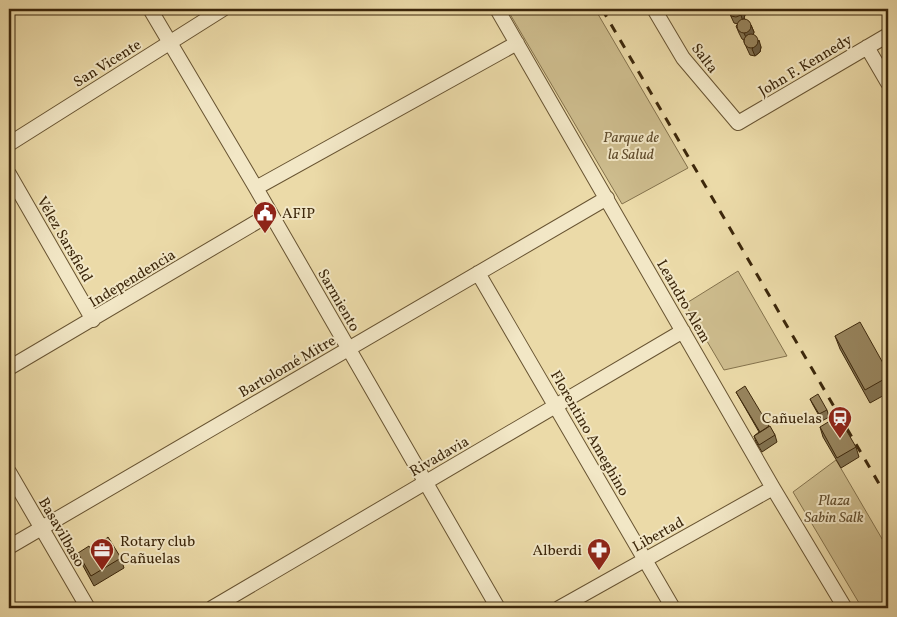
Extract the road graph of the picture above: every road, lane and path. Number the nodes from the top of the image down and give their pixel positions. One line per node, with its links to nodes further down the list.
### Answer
1 (150, 9): 6 (street, Sarmiento)
2 (223, 9): 6 (street, San Vicente)
3 (497, 9): 7 (street, Leandro Alem)
4 (654, 9): 10 (street, Salta)
5 (888, 35): 8 (street, John F. Kennedy)
6 (170, 42): 11 (street, San Vicente); 13 (street, Sarmiento)
7 (517, 43): 13 (street); 14 (street, Leandro Alem)
8 (867, 47): 9 (street); 10 (street, John F. Kennedy)
9 (888, 83)
10 (738, 123)
11 (9, 144)
12 (9, 174): 17 (street, Vélez Sarsfield)
13 (256, 188): 15 (street, Sarmiento)
14 (607, 198): 16 (street, Bartolomé Mitre); 18 (street, Leandro Alem)
15 (270, 214): 17 (street, Independencia); 19 (street, Sarmiento)
16 (478, 273): 19 (street, Bartolomé Mitre); 21 (street, Florentino Ameghino)
17 (93, 320): 20 (street, Independencia)
18 (683, 331): 21 (street, Rivadavia); 24 (street, Leandro Alem)
19 (348, 349): 23 (street, Sarmiento); 25 (street, Bartolomé Mitre)
20 (9, 368)
21 (556, 406): 23 (street, Rivadavia); 27 (street, Florentino Ameghino)
22 (9, 472): 25 (street, Basavilbaso)
23 (426, 482): 29 (street, Rivadavia); 30 (street, Sarmiento)
24 (773, 488): 27 (street, Libertad); 33 (street, Leandro Alem)
25 (41, 528): 26 (street, Bartolomé Mitre); 28 (street, Basavilbaso)
26 (9, 547)
27 (645, 560): 31 (street, Libertad); 32 (street, Florentino Ameghino)
28 (88, 608)
29 (212, 608)
30 (498, 608)
31 (559, 608)
32 (673, 608)
33 (845, 608)

